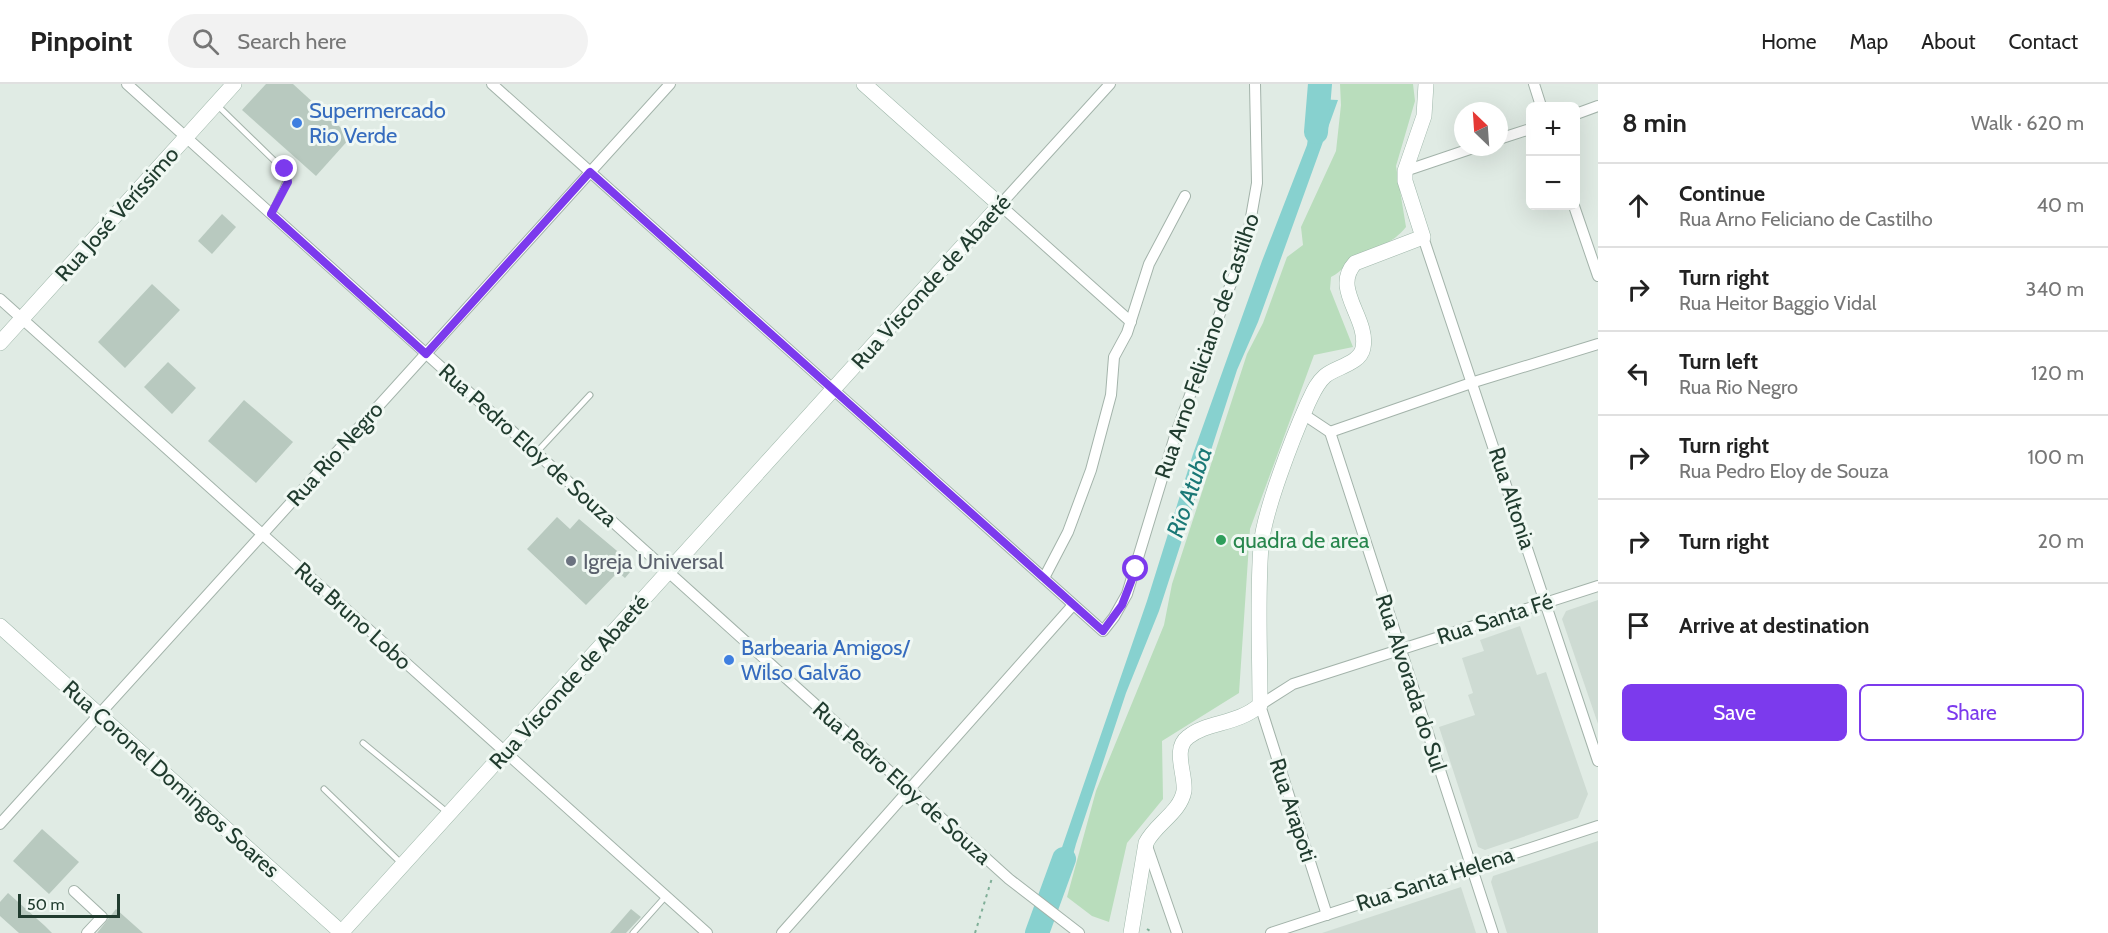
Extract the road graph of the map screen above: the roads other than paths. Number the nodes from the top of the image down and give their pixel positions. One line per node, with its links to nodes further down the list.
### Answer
1 (127, 84): 16 (street, Rua Pedro Eloy de Souza)
2 (234, 84): 11 (street, Rua José Veríssimo)
3 (492, 84): 19 (street)
4 (670, 84): 19 (street, Rua Rio Negro)
5 (864, 84): 21 (street)
6 (1110, 84): 21 (street, Rua Visconde de Abaeté)
7 (1255, 84): 43 (street, Rua Arno Feliciano de Castilho)
8 (1426, 84): 18 (street)
9 (1534, 84): 10 (street)
10 (1540, 102)
11 (216, 104): 16 (street, Rua José Veríssimo); 23 (lane)
12 (1598, 106): 13 (street)
13 (1580, 112)
14 (1526, 130): 15 (street)
15 (1508, 136)
16 (186, 137): 23 (street, Rua Pedro Eloy de Souza); 27 (street, Rua José Veríssimo)
17 (1454, 154): 18 (street)
18 (1405, 171): 24 (street)
19 (590, 172): 31 (street, Rua Rio Negro); 33 (street)
20 (1185, 196): 28 (street)
21 (1000, 206): 28 (street); 33 (street, Rua Visconde de Abaeté)
22 (1575, 210): 25 (street)
23 (271, 214): 31 (street, Rua Pedro Eloy de Souza)
24 (1423, 237): 32 (street, Rua Altonia); 35 (street)
25 (1598, 276)
26 (0, 299): 27 (street, Rua Bruno Lobo)
27 (22, 319): 29 (street, Rua José Veríssimo); 38 (street, Rua Bruno Lobo)
28 (1131, 322): 40 (street)
29 (0, 343)
30 (1598, 344): 32 (street)
31 (426, 354): 37 (street, Rua Pedro Eloy de Souza); 38 (street, Rua Rio Negro)
32 (1474, 382): 36 (street); 42 (street, Rua Altonia)
33 (833, 390): 39 (street, Rua Visconde de Abaeté); 40 (street)
34 (590, 395): 37 (lane)
35 (1303, 414): 36 (street); 46 (street)
36 (1330, 432): 45 (street, Rua Alvorada do Sul)
37 (536, 453): 39 (street, Rua Pedro Eloy de Souza)
38 (262, 534): 47 (street, Rua Rio Negro); 49 (street, Rua Bruno Lobo)
39 (668, 572): 49 (street, Rua Visconde de Abaeté); 52 (street, Rua Pedro Eloy de Souza)
40 (1044, 578): 43 (street)
41 (1598, 586): 42 (street, Rua Santa Fé)
42 (1547, 602): 45 (street, Rua Santa Fé); 50 (street, Rua Altonia)
43 (1073, 605): 52 (street)
44 (0, 626): 47 (street, Rua Coronel Domingos Soares)
45 (1400, 650): 46 (street, Rua Santa Fé); 58 (street, Rua Alvorada do Sul)
46 (1260, 705): 56 (street); 61 (street, Rua Arapoti)
47 (99, 715): 54 (street, Rua Rio Negro); 64 (street, Rua Coronel Domingos Soares)
48 (363, 743): 53 (lane)
49 (505, 752): 53 (street, Rua Visconde de Abaeté); 60 (street, Rua Bruno Lobo)
50 (1598, 761)
51 (324, 789): 57 (lane)
52 (910, 789): 62 (street, Rua Pedro Eloy de Souza); 67 (street)
53 (449, 814): 57 (street, Rua Visconde de Abaeté)
54 (0, 824)
55 (1598, 826): 58 (street, Rua Santa Helena)
56 (1146, 843): 68 (street); 69 (street)
57 (403, 865): 64 (street, Rua Visconde de Abaeté)
58 (1470, 868): 61 (street, Rua Santa Helena); 71 (street, Rua Alvorada do Sul)
59 (74, 891): 63 (street)
60 (666, 896): 65 (lane); 66 (street, Rua Bruno Lobo)
61 (1327, 915): 70 (street, Rua Santa Helena)
62 (1076, 931)
63 (87, 933)
64 (341, 933)
65 (633, 933)
66 (707, 933)
67 (782, 933)
68 (1131, 933)
69 (1177, 933)
70 (1271, 933)
71 (1493, 933)

